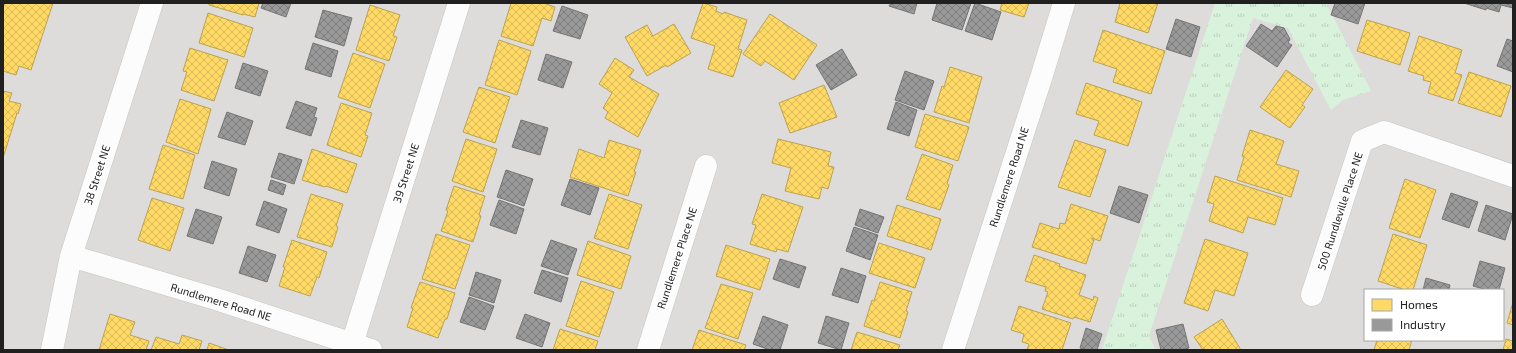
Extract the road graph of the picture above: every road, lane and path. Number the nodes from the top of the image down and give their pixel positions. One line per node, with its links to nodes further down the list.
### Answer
1 (152, 3): 6 (street, 38 Street NE)
2 (459, 3): 8 (street, 39 Street NE)
3 (1064, 3): 11 (street, Rundlemere Road NE)
4 (706, 166): 10 (street, Rundlemere Place NE)
5 (1513, 176): 7 (street, 500 Rundleville Place NE)
6 (71, 256): 8 (street, Rundlemere Road NE); 9 (street, 38 Street NE)
7 (1312, 295)
8 (361, 347)
9 (52, 350)
10 (648, 350)
11 (954, 350)

